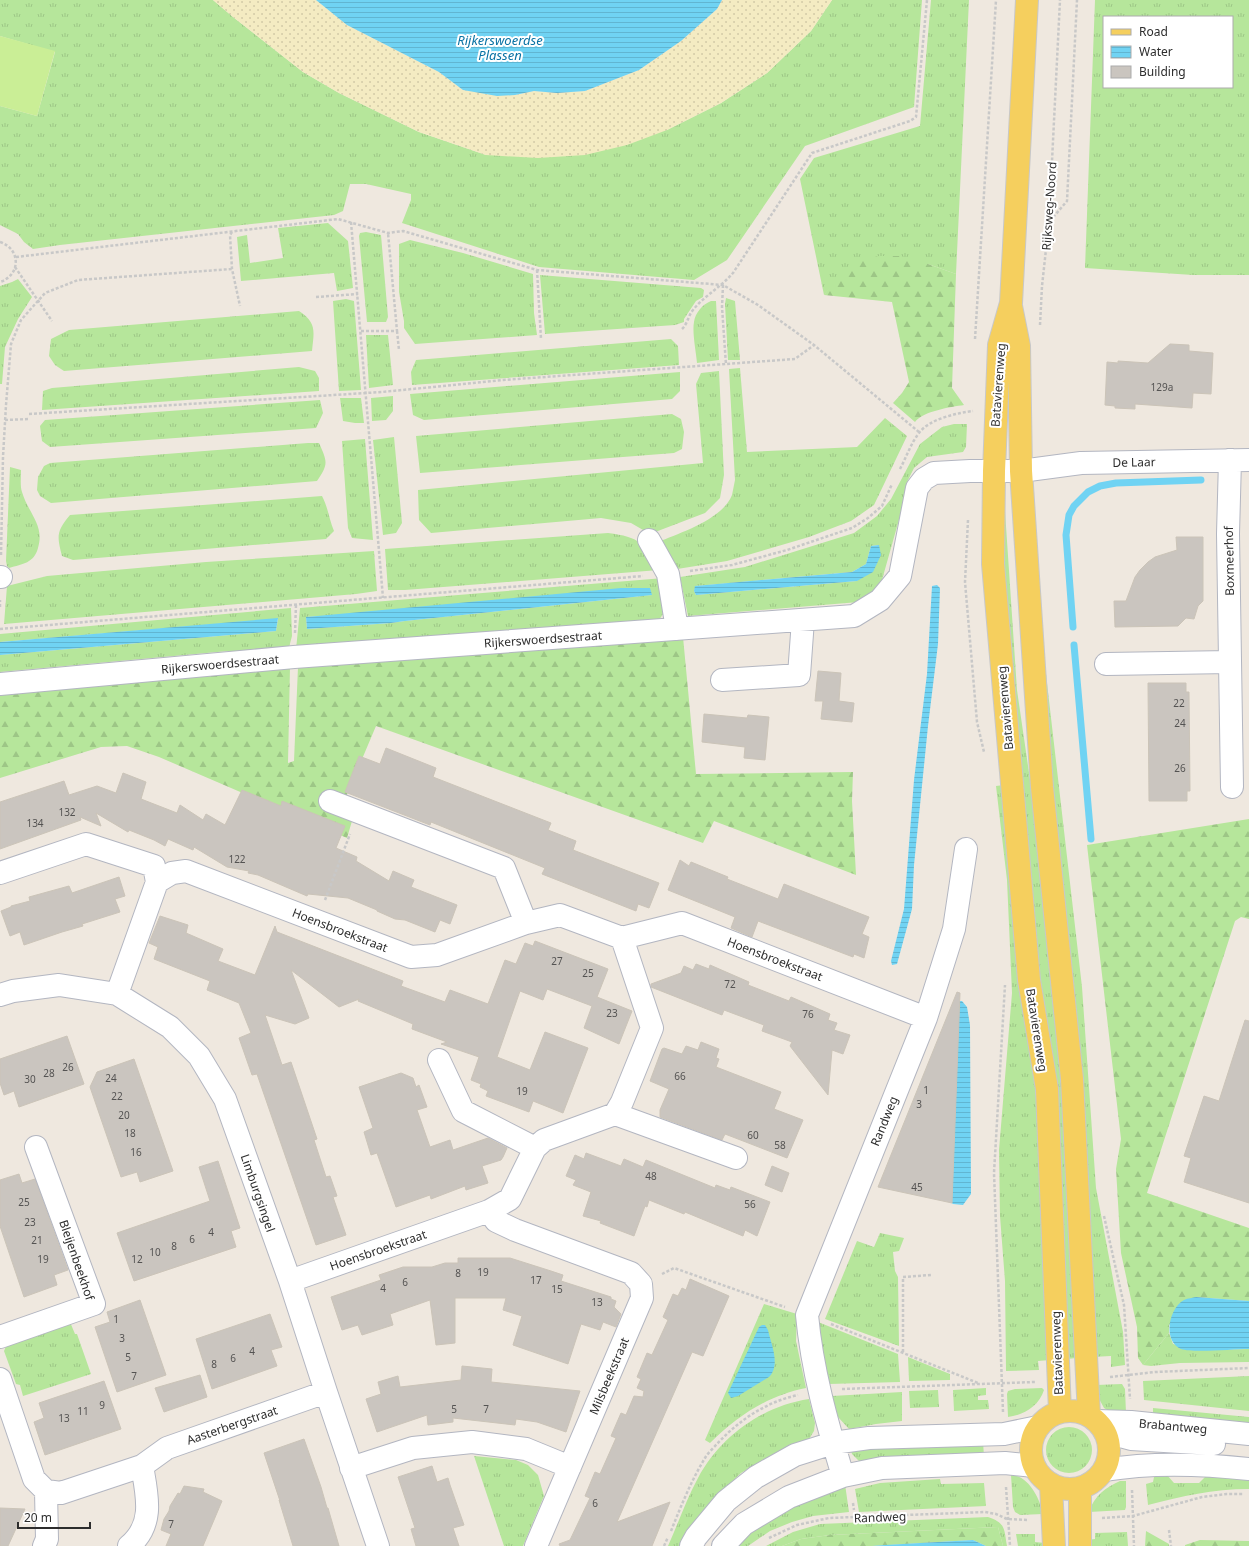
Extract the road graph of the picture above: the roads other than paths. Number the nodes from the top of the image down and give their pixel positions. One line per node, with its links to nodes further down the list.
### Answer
1 (1027, 0): 2 (main road)
2 (1011, 303): 4 (main road, Batavierenweg); 5 (main road, Batavierenweg)
3 (1239, 460): 5 (street, De Laar); 9 (street, Boxmeerhof)
4 (994, 471): 5 (street, De Laar); 7 (street, Rijkerswoerdsestraat); 33 (main road, Batavierenweg)
5 (1020, 471): 34 (main road, Batavierenweg)
6 (649, 540): 8 (street)
7 (803, 620): 8 (street, Rijkerswoerdsestraat); 11 (street)
8 (676, 629): 12 (street, Rijkerswoerdsestraat)
9 (1230, 662): 10 (street); 13 (street, Boxmeerhof)
10 (1106, 664)
11 (722, 680)
12 (0, 684)
13 (1232, 787)
14 (330, 801): 18 (street)
15 (966, 849): 22 (street, Randweg)
16 (0, 873): 17 (street)
17 (157, 882): 18 (street, Hoensbroekstraat); 20 (street)
18 (526, 923): 19 (street, Hoensbroekstraat)
19 (622, 938): 22 (street, Hoensbroekstraat); 24 (street)
20 (117, 994): 21 (street, Limburgsingel); 29 (street, Limburgsingel)
21 (0, 995)
22 (926, 1018): 37 (street, Randweg)
23 (439, 1060): 26 (street)
24 (615, 1114): 26 (street); 27 (street)
25 (36, 1147): 30 (street, Bleijenbeekhof)
26 (535, 1148): 28 (street, Hoensbroekstraat)
27 (736, 1158)
28 (489, 1211): 29 (street, Hoensbroekstraat); 41 (street, Milsbeekstraat)
29 (290, 1280): 32 (street, Limburgsingel)
30 (0, 1337)
31 (0, 1378): 48 (street)
32 (326, 1392): 39 (street, Aasterbergstraat); 42 (street, Limburgsingel)
33 (1060, 1412): 34 (main road); 35 (main road)
34 (1097, 1423): 36 (street, Brabantweg); 38 (street, Brabantweg); 44 (main road)
35 (1038, 1427): 37 (street); 40 (main road)
36 (1249, 1434)
37 (833, 1443): 45 (street, Randweg); 53 (street)
38 (1249, 1448)
39 (142, 1466): 48 (street, Aasterbergstraat); 50 (street)
40 (1034, 1466): 45 (street); 46 (main road)
41 (570, 1467): 42 (street); 52 (street, Milsbeekstraat)
42 (351, 1468): 51 (street, Limburgsingel)
43 (1249, 1469): 44 (street)
44 (1105, 1470): 47 (main road)
45 (843, 1476): 54 (street)
46 (1051, 1485): 47 (main road); 55 (main road)
47 (1080, 1489): 56 (main road)
48 (46, 1491): 49 (street)
49 (44, 1546)
50 (129, 1546)
51 (378, 1546)
52 (536, 1546)
53 (691, 1546)
54 (723, 1546)
55 (1054, 1546)
56 (1080, 1546)

